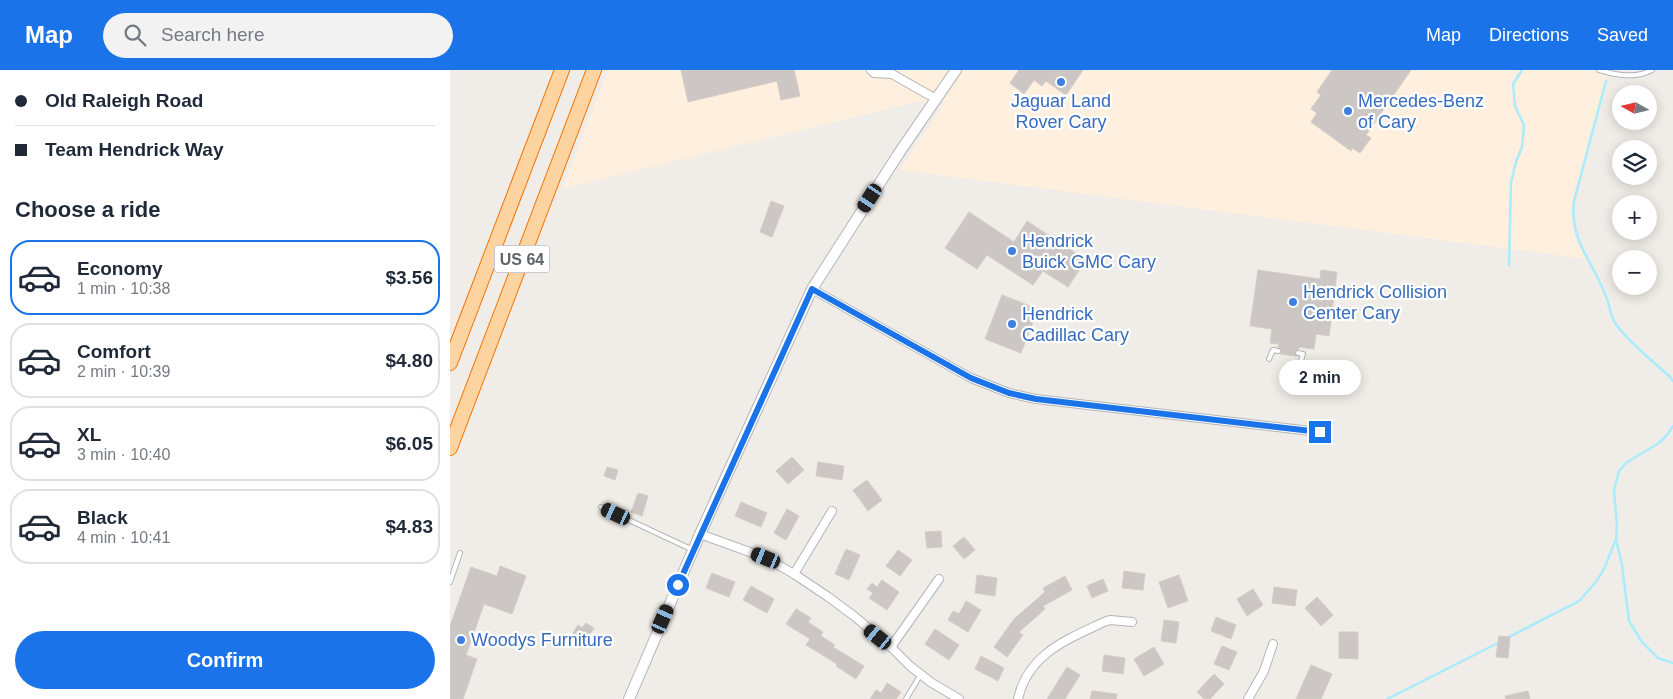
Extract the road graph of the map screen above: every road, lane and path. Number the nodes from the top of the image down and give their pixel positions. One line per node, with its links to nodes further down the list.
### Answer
1 (562, 70): 13 (highway, US 64)
2 (594, 70): 16 (highway, US 64)
3 (871, 70): 7 (street)
4 (956, 70): 8 (street)
5 (1599, 70): 6 (lane)
6 (1652, 70)
7 (890, 72): 8 (street)
8 (936, 99): 9 (street)
9 (812, 289): 15 (street); 19 (street)
10 (1278, 351): 12 (lane)
11 (1298, 354): 14 (lane)
12 (1269, 359)
13 (450, 363)
14 (1300, 364)
15 (1320, 432)
16 (450, 448)
17 (601, 507): 20 (lane)
18 (832, 511): 22 (street)
19 (700, 534): 20 (street); 22 (street)
20 (693, 550): 29 (street)
21 (460, 553): 24 (lane)
22 (794, 574): 27 (street)
23 (939, 579): 27 (street)
24 (450, 582)
25 (1132, 622): 32 (street)
26 (1274, 644): 33 (street)
27 (891, 647): 28 (street)
28 (921, 674): 30 (lane); 31 (street)
29 (629, 699)
30 (906, 699)
31 (959, 699)
32 (1018, 699)
33 (1248, 699)

